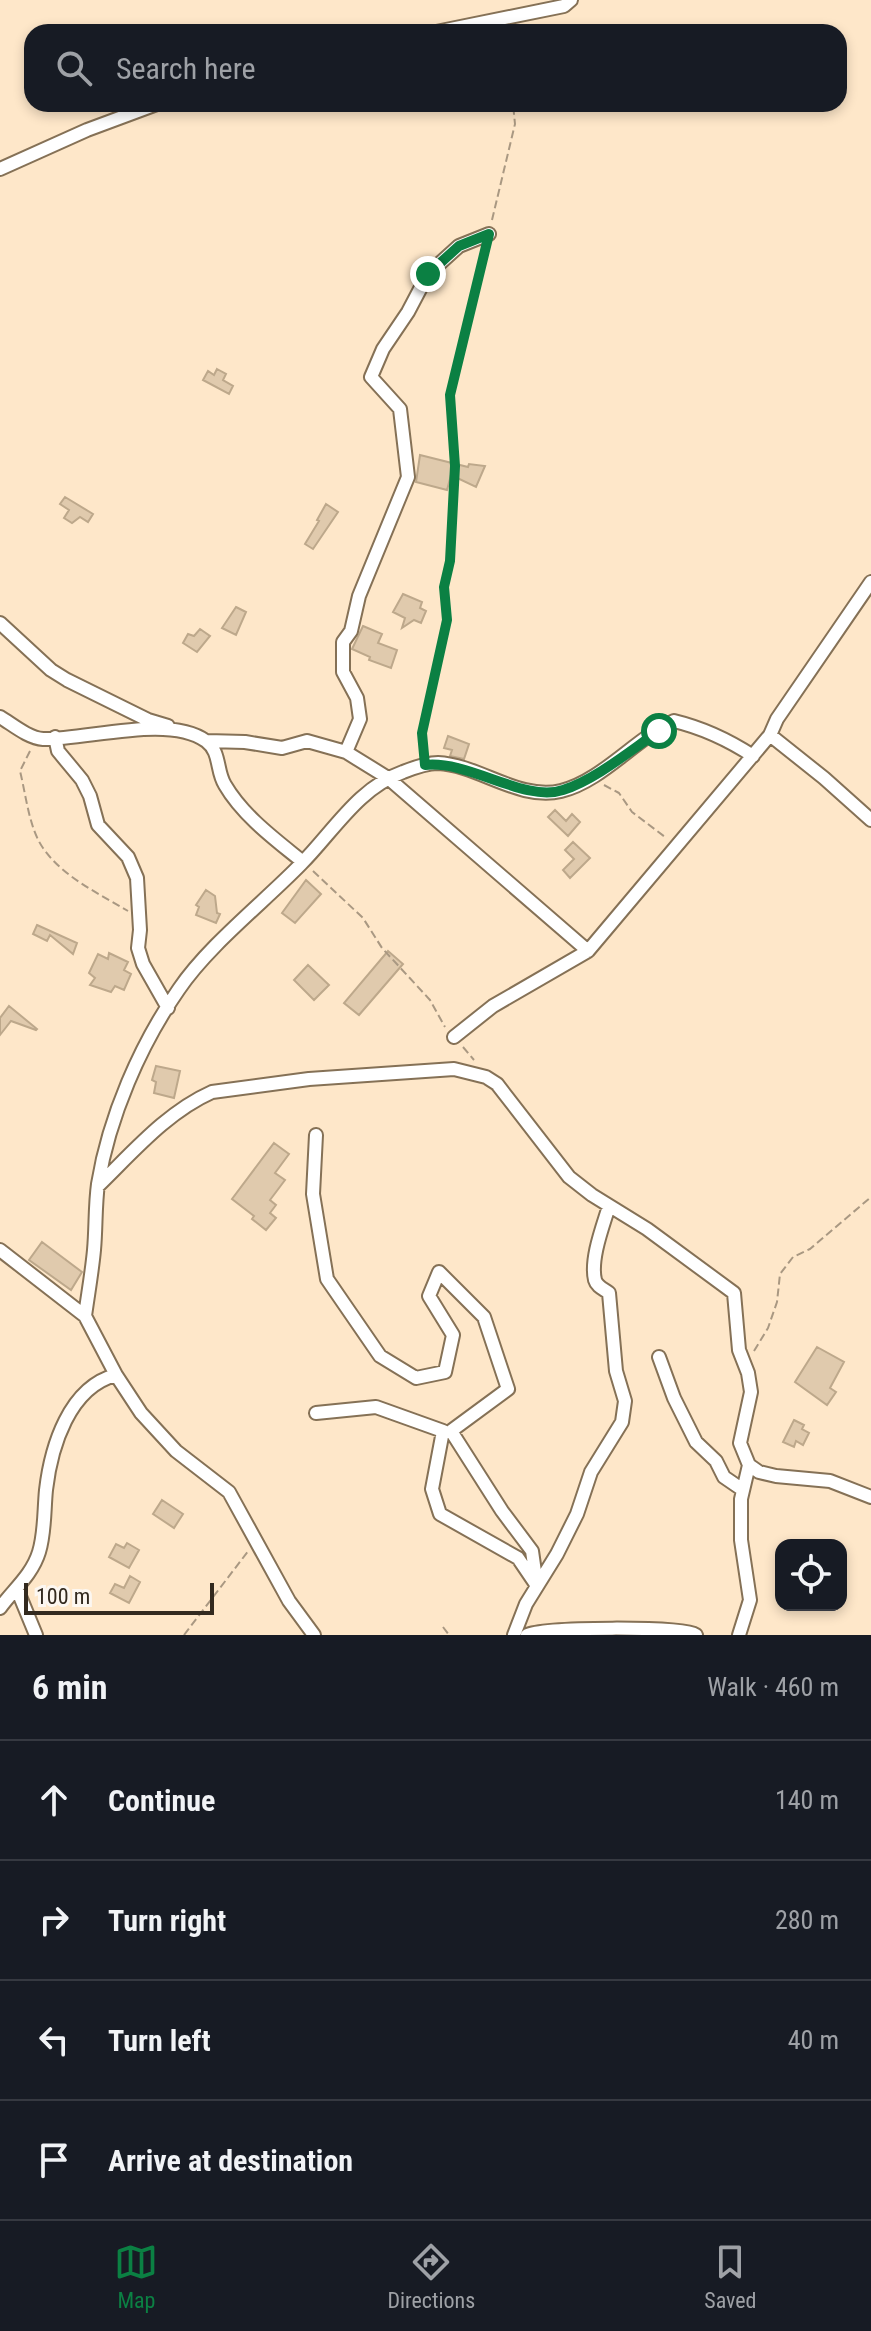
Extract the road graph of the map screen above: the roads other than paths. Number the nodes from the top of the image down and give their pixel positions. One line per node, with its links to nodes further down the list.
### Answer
1 (571, 0): 2 (street)
2 (475, 24)
3 (135, 112): 4 (street)
4 (0, 169)
5 (489, 234): 13 (street)
6 (871, 582): 10 (street)
7 (0, 623): 9 (street)
8 (0, 717): 11 (street)
9 (178, 730): 11 (street); 12 (street)
10 (770, 735): 14 (street); 16 (street)
11 (49, 738): 19 (street)
12 (207, 741): 13 (street); 17 (street)
13 (346, 752): 15 (street)
14 (753, 756): 15 (street); 18 (street)
15 (388, 778): 17 (street); 18 (street)
16 (871, 820)
17 (303, 862): 19 (street)
18 (588, 951): 20 (street)
19 (168, 1008): 22 (street)
20 (454, 1037)
21 (316, 1135): 32 (street)
22 (98, 1186): 23 (street); 25 (street)
23 (609, 1206): 29 (street); 32 (street)
24 (0, 1250): 25 (street)
25 (85, 1316): 27 (street)
26 (659, 1357): 30 (street)
27 (116, 1375): 33 (street); 36 (street)
28 (316, 1413): 32 (street)
29 (749, 1465): 30 (street); 31 (street)
30 (743, 1490): 40 (street)
31 (871, 1497)
32 (537, 1586): 37 (street)
33 (17, 1589): 34 (street); 35 (street)
34 (0, 1608)
35 (36, 1635)
36 (314, 1635)
37 (514, 1635)
38 (527, 1635): 39 (street)
39 (696, 1635)
40 (739, 1635)

